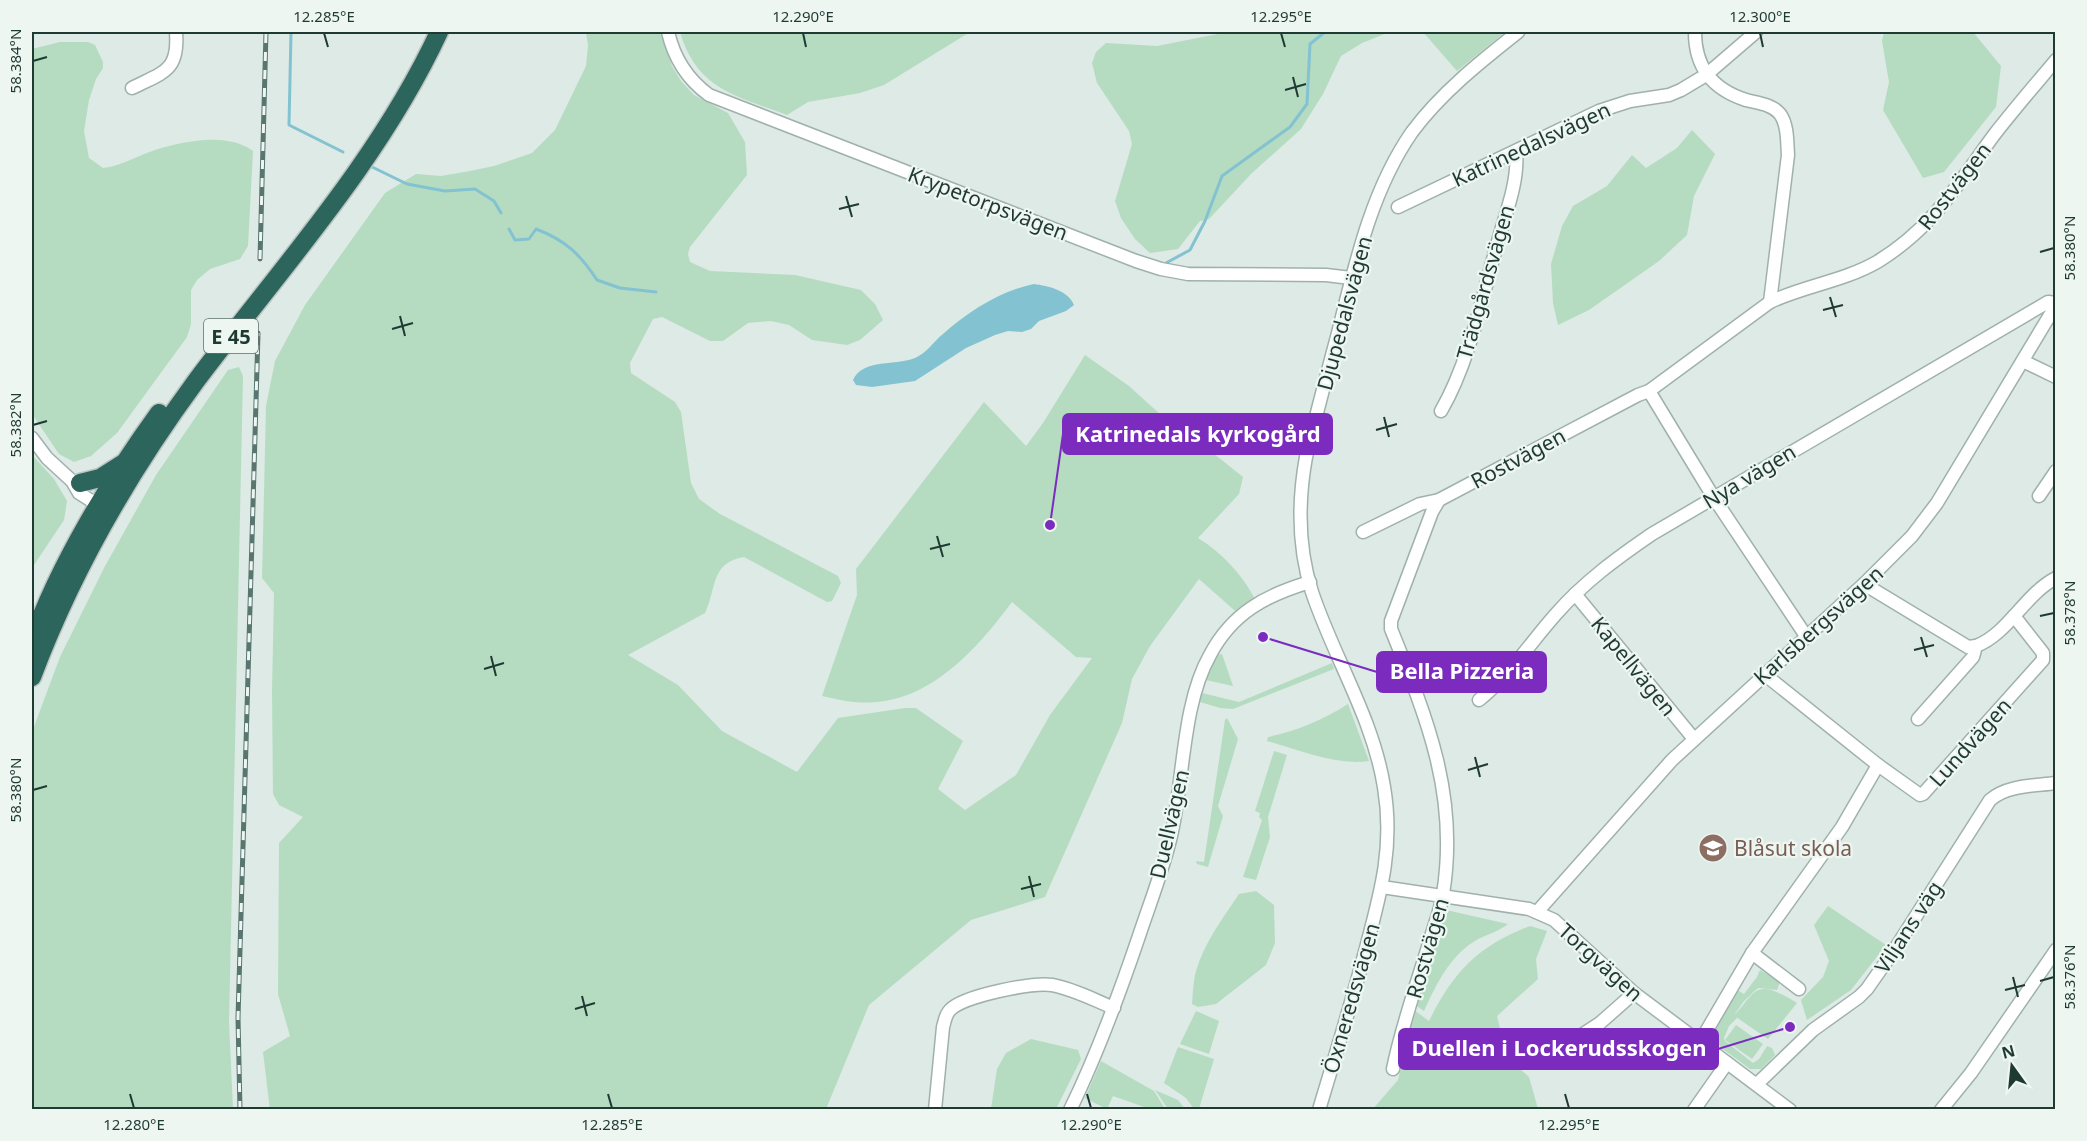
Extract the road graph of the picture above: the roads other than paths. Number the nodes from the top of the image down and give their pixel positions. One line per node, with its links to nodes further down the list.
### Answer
1 (176, 32): 10 (street)
2 (427, 32): 21 (highway, E 45)
3 (439, 32): 27 (highway, E 45)
4 (668, 32): 13 (street, Krypetorpsvägen)
5 (1518, 32): 13 (street, Djupedalsvägen)
6 (1695, 32): 9 (street)
7 (1756, 32): 9 (street, Katrinedalsvägen)
8 (2055, 60): 14 (street, Rostvägen)
9 (1706, 75): 11 (street, Katrinedalsvägen); 14 (street)
10 (132, 88)
11 (1516, 151): 12 (street, Katrinedalsvägen); 19 (street, Trädgårdsvägen)
12 (1398, 207)
13 (1352, 278): 30 (street, Djupedalsvägen)
14 (1770, 302): 18 (street, Rostvägen)
15 (2055, 304): 16 (street, Karlsbergsvägen); 25 (street, Nya vägen)
16 (2023, 361): 17 (street); 31 (street, Karlsbergsvägen)
17 (2055, 377)
18 (1649, 391): 25 (street); 26 (street, Rostvägen)
19 (1441, 411)
20 (32, 438): 23 (street)
21 (129, 459): 23 (highway); 27 (highway, E 45)
22 (2055, 471): 24 (street)
23 (76, 482): 27 (street)
24 (2038, 496)
25 (1714, 498): 32 (street, Nya vägen); 34 (street)
26 (1439, 500): 28 (street); 45 (street, Rostvägen)
27 (106, 506): 35 (highway, E 45); 38 (highway, E 45)
28 (1364, 532)
29 (2055, 578): 33 (street)
30 (1310, 582): 44 (street, Djupedalsvägen); 51 (street, Duellvägen)
31 (1863, 584): 34 (street, Karlsbergsvägen); 36 (street)
32 (1575, 594): 39 (street, Nya vägen); 41 (street, Kapellvägen)
33 (2014, 616): 36 (street); 42 (street, Lundvägen)
34 (1806, 636): 37 (street, Karlsbergsvägen)
35 (32, 641)
36 (1976, 646): 40 (street)
37 (1764, 674): 41 (street, Karlsbergsvägen); 42 (street, Lundvägen)
38 (32, 677)
39 (1479, 700)
40 (1918, 719)
41 (1694, 739): 46 (street, Karlsbergsvägen)
42 (1878, 765): 48 (street)
43 (2055, 783): 56 (street, Viljans väg)
44 (1382, 887): 45 (street, Torgvägen); 59 (street, Öxneredsvägen)
45 (1443, 896): 46 (street, Torgvägen); 55 (street, Rostvägen)
46 (1537, 912): 50 (street, Torgvägen)
47 (2055, 950): 62 (street)
48 (1752, 953): 49 (street); 52 (street)
49 (1799, 989)
50 (1634, 993): 52 (street, Torgvägen); 53 (street)
51 (1114, 1008): 57 (street); 58 (street, Duellvägen)
52 (1700, 1042): 54 (street, Torgvägen)
53 (1568, 1044)
54 (1727, 1063): 56 (street, Torgvägen); 60 (street)
55 (1393, 1069)
56 (1758, 1084): 61 (street, Torgvägen)
57 (935, 1110)
58 (1070, 1110)
59 (1319, 1110)
60 (1694, 1110)
61 (1790, 1110)
62 (1941, 1110)

